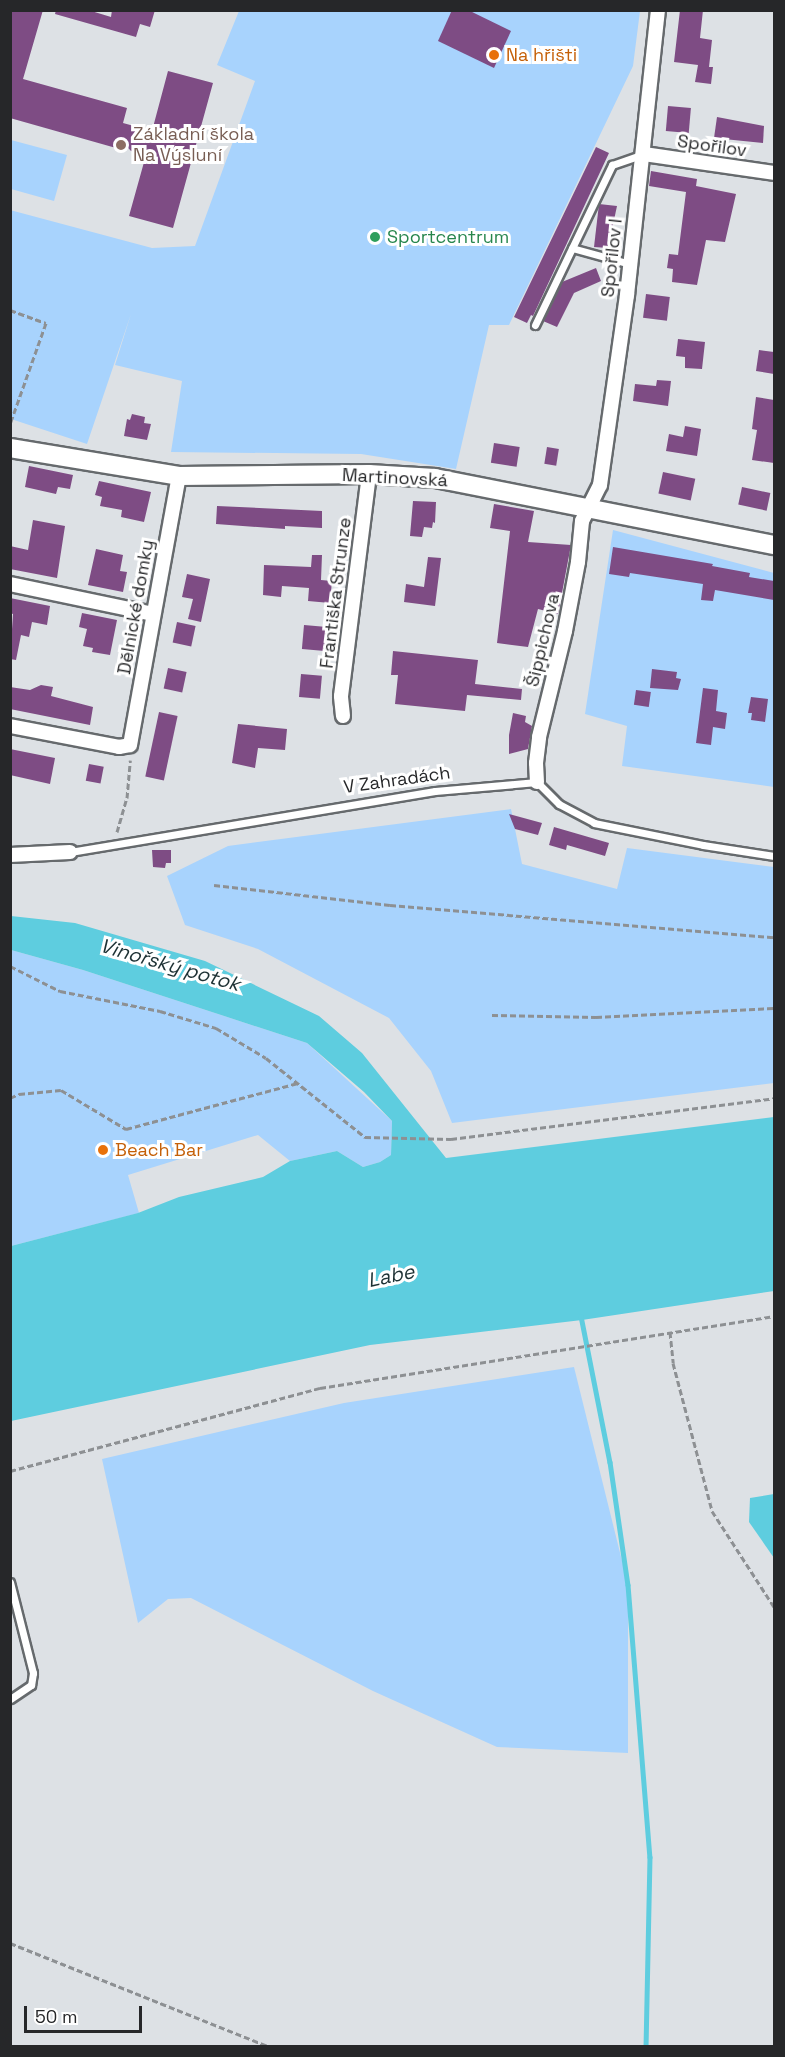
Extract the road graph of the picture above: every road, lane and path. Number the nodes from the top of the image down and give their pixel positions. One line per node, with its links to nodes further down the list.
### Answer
1 (658, 10): 2 (street, Spořilov I)
2 (644, 154): 3 (street, Spořilov); 4 (lane); 5 (street, Spořilov I)
3 (774, 172)
4 (572, 248): 5 (lane); 7 (lane)
5 (630, 264): 12 (street, Spořilov I)
6 (10, 310): 8 (path)
7 (536, 325)
8 (10, 424)
9 (10, 448): 11 (street, Martinovská)
10 (369, 474): 11 (street, Martinovská); 12 (street, Martinovská); 16 (street, Františka Strunze)
11 (179, 476): 15 (street, Dělnické domky)
12 (588, 507): 13 (street, Martinovská); 19 (street, Šippichova)
13 (774, 545)
14 (10, 584): 15 (street)
15 (153, 614): 17 (street, Dělnické domky)
16 (343, 716)
17 (10, 726)
18 (130, 776): 20 (path)
19 (537, 782): 20 (lane, V Zahradách); 23 (lane)
20 (113, 846): 21 (lane, V Zahradách)
21 (70, 852): 22 (street, V Zahradách)
22 (10, 855)
23 (774, 856)
24 (214, 885): 25 (path)
25 (774, 937)
26 (10, 966): 29 (path)
27 (774, 1008): 28 (path)
28 (492, 1015)
29 (298, 1083): 30 (path); 31 (path)
30 (10, 1098)
31 (774, 1098)
32 (774, 1316): 33 (path)
33 (670, 1332): 34 (path); 36 (path)
34 (10, 1471)
35 (10, 1582): 37 (lane)
36 (774, 1607)
37 (10, 1699)
38 (10, 1944): 39 (path)
39 (268, 2046)

